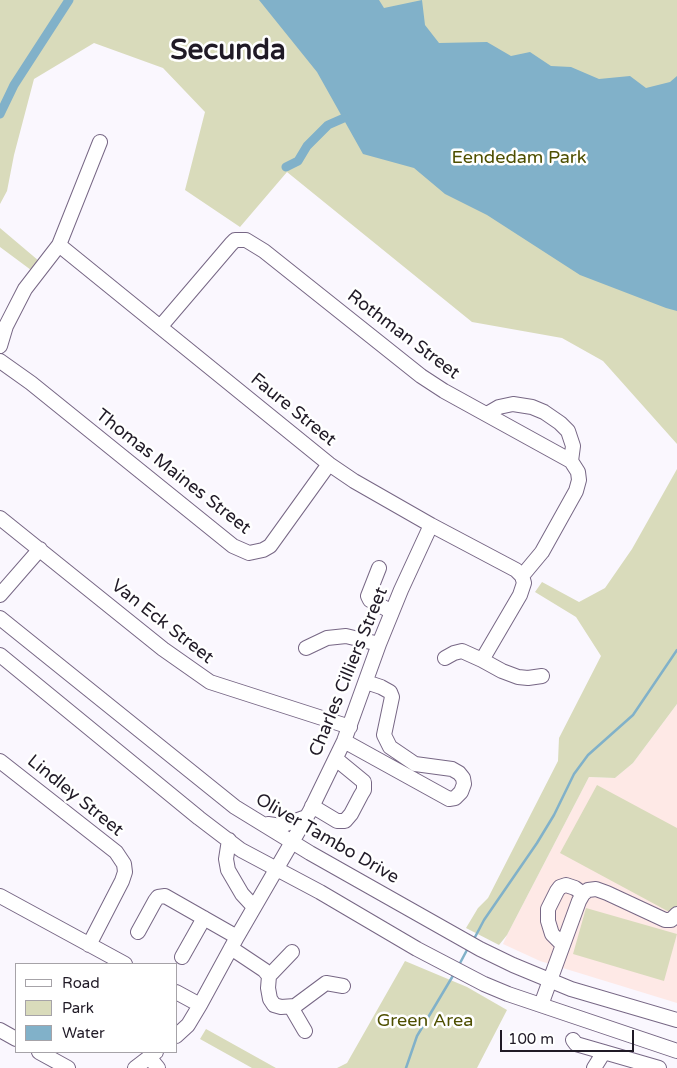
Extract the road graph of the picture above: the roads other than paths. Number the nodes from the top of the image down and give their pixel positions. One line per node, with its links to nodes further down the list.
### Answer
1 (100, 142): 2 (street)
2 (59, 245): 3 (street, Faure Street); 4 (street)
3 (161, 326): 6 (street, Rothman Street); 7 (street, Faure Street)
4 (0, 346)
5 (0, 360): 7 (street, Thomas Maines Street)
6 (487, 414): 8 (street, Rothman Street); 8 (street)
7 (329, 464): 10 (street, Faure Street)
8 (575, 466): 13 (street)
9 (0, 518): 11 (street, Van Eck Street)
10 (431, 525): 13 (street, Faure Street); 15 (street, Charles Cilliers Street)
11 (40, 549): 14 (street); 24 (street, Van Eck Street)
12 (379, 568): 15 (street)
13 (522, 576): 21 (street)
14 (0, 595)
15 (392, 612): 17 (street, Charles Cilliers Street)
16 (0, 618): 29 (street, Oliver Tambo Drive)
17 (379, 644): 18 (street); 23 (street, Charles Cilliers Street)
18 (306, 648)
19 (0, 655): 30 (street)
20 (445, 658): 21 (street)
21 (482, 660): 22 (street)
22 (542, 676)
23 (366, 682): 24 (street, Charles Cilliers Street); 25 (street)
24 (350, 727): 25 (street, Charles Cilliers Street)
25 (344, 742): 26 (street, Charles Cilliers Street)
26 (336, 759): 28 (street, Charles Cilliers Street); 28 (street)
27 (0, 760): 42 (street, Lindley Street)
28 (309, 811): 29 (street); 31 (street, Charles Cilliers Street); 32 (street)
29 (253, 818): 31 (street, Oliver Tambo Drive)
30 (229, 840): 33 (street); 36 (street)
31 (292, 841): 32 (street, Oliver Tambo Drive); 33 (street, Charles Cilliers Street)
32 (310, 853): 47 (street, Oliver Tambo Drive)
33 (276, 869): 36 (street, Charles Cilliers Street); 51 (street)
34 (583, 894): 37 (street); 41 (street); 41 (street)
35 (0, 896): 42 (street)
36 (254, 907): 40 (street, Charles Cilliers Street)
37 (677, 914)
38 (204, 918): 39 (street); 40 (street); 44 (street)
39 (138, 932)
40 (234, 942): 46 (street); 50 (street, Charles Cilliers Street)
41 (563, 944): 47 (street)
42 (89, 945): 45 (street)
43 (292, 952): 46 (street)
44 (182, 956)
45 (122, 963)
46 (269, 976): 52 (street)
47 (550, 981): 51 (street); 53 (street, Oliver Tambo Drive)
48 (343, 986): 52 (street)
49 (178, 993): 50 (street)
50 (200, 1005): 56 (street, Charles Cilliers Street)
51 (542, 1005): 59 (street)
52 (291, 1007): 55 (street)
53 (677, 1020)
54 (0, 1030): 57 (street)
55 (305, 1030)
56 (178, 1034)
57 (15, 1038)
58 (573, 1040): 60 (street)
59 (677, 1051)
60 (604, 1052): 66 (street); 67 (street)
61 (41, 1053): 63 (street)
62 (153, 1054): 64 (street); 65 (street)
63 (68, 1068)
64 (135, 1068)
65 (158, 1068)
66 (594, 1068)
67 (659, 1068)

